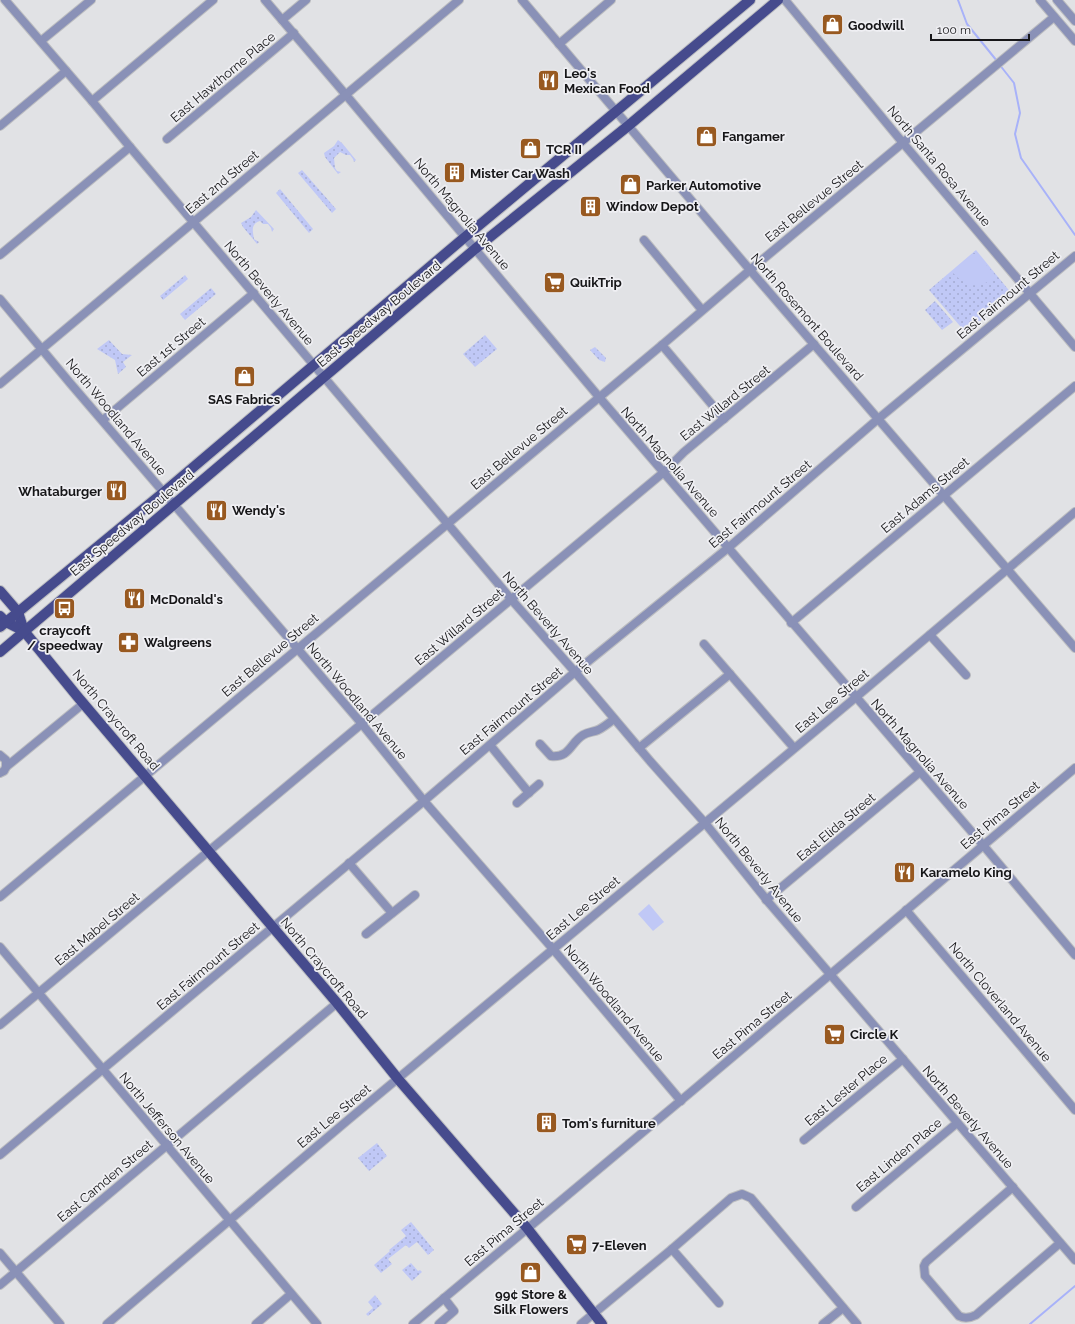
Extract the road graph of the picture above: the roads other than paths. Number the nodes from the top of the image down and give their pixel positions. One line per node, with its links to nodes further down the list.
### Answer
1 (5, 0): 18 (street, North Beverly Avenue)
2 (90, 0): 18 (street)
3 (213, 0): 23 (street)
4 (265, 0): 15 (street, North Magnolia Avenue)
5 (306, 0): 15 (street, East Hawthorne Place)
6 (459, 0): 22 (street, East 2nd Street)
7 (522, 0): 20 (street, North Rosemont Boulevard)
8 (611, 0): 20 (street)
9 (750, 0): 24 (main road, East Speedway Boulevard)
10 (778, 0): 26 (main road, East Speedway Boulevard)
11 (785, 0): 28 (street, North Santa Rosa Avenue)
12 (1040, 0): 14 (street)
13 (1057, 0): 16 (street)
14 (1054, 18): 19 (street); 28 (street, East Bellevue Street)
15 (282, 20): 17 (street, North Magnolia Avenue)
16 (1075, 21)
17 (294, 33): 22 (street, North Magnolia Avenue); 27 (street, East Hawthorne Place)
18 (41, 42): 21 (street, North Beverly Avenue)
19 (1075, 42)
20 (559, 44): 24 (street, North Rosemont Boulevard)
21 (66, 71): 23 (street, North Beverly Avenue); 25 (street)
22 (346, 94): 30 (street, East 2nd Street); 31 (street, North Magnolia Avenue)
23 (92, 101): 29 (street, North Beverly Avenue)
24 (617, 112): 26 (street, North Rosemont Boulevard); 31 (main road, East Speedway Boulevard)
25 (0, 126)
26 (628, 126): 33 (main road, East Speedway Boulevard); 36 (street, North Rosemont Boulevard)
27 (167, 140)
28 (904, 143): 36 (street, East Bellevue Street); 37 (street, North Santa Rosa Avenue)
29 (130, 147): 30 (street, North Beverly Avenue); 34 (street)
30 (193, 222): 38 (street, North Beverly Avenue); 44 (street, East 2nd Street)
31 (465, 236): 33 (street, North Magnolia Avenue); 45 (main road, East Speedway Boulevard)
32 (644, 240): 40 (street)
33 (476, 249): 46 (main road, East Speedway Boulevard); 49 (street, North Magnolia Avenue)
34 (0, 255)
35 (1075, 256): 37 (street, East Fairmount Street)
36 (750, 270): 40 (street, East Bellevue Street); 41 (street, North Rosemont Boulevard)
37 (1030, 293): 43 (street, North Santa Rosa Avenue); 50 (street, East Fairmount Street)
38 (254, 294): 45 (street, North Beverly Avenue); 51 (street, East 1st Street)
39 (0, 299): 44 (street, North Woodland Avenue)
40 (702, 310): 42 (street, East Bellevue Street)
41 (814, 344): 50 (street, North Rosemont Boulevard); 52 (street, East Willard Street)
42 (662, 345): 49 (street, East Bellevue Street); 52 (street)
43 (1075, 347)
44 (43, 349): 47 (street, East 2nd Street); 51 (street, North Woodland Avenue)
45 (314, 365): 46 (street, North Beverly Avenue); 54 (main road, East Speedway Boulevard)
46 (324, 377): 56 (main road, East Speedway Boulevard); 58 (street, North Beverly Avenue)
47 (0, 384)
48 (1075, 386): 55 (street, East Adams Street)
49 (599, 397): 53 (street, North Magnolia Avenue); 58 (street, East Bellevue Street)
50 (878, 419): 55 (street, North Rosemont Boulevard); 59 (street, East Fairmount Street)
51 (103, 420): 54 (street, North Woodland Avenue)
52 (724, 420): 53 (street, East Willard Street)
53 (664, 472): 59 (street, North Magnolia Avenue); 62 (street, East Willard Street)
54 (164, 492): 56 (street, North Woodland Avenue); 63 (main road, East Speedway Boulevard)
55 (943, 494): 60 (street, North Rosemont Boulevard); 65 (street, East Adams Street)
56 (174, 504): 66 (main road, East Speedway Boulevard); 70 (street, North Woodland Avenue)
57 (1075, 512): 60 (street, East Lee Street)
58 (448, 522): 62 (street, North Beverly Avenue); 70 (street, East Bellevue Street)
59 (728, 548): 65 (street, North Magnolia Avenue); 72 (street, East Fairmount Street)
60 (1007, 568): 67 (street, East Lee Street); 69 (street, North Rosemont Boulevard)
61 (0, 591): 63 (main road, North Craycroft Road)
62 (511, 599): 72 (street, North Beverly Avenue); 78 (street, East Willard Street)
63 (18, 612): 64 (main road, East Speedway Boulevard); 66 (main road, North Craycroft Road)
64 (2, 622): 66 (main road, North Craycroft Road)
65 (791, 623): 75 (street, North Magnolia Avenue)
66 (24, 631): 71 (main road, East Speedway Boulevard); 76 (main road, North Craycroft Road)
67 (930, 634): 74 (street); 75 (street, East Lee Street)
68 (704, 644): 73 (street)
69 (1075, 648)
70 (297, 649): 78 (street, North Woodland Avenue); 88 (street, East Bellevue Street)
71 (0, 652)
72 (575, 672): 77 (street, North Beverly Avenue); 80 (street, East Fairmount Street)
73 (730, 674): 81 (street); 82 (street)
74 (966, 675)
75 (855, 698): 82 (street, East Lee Street); 86 (street, North Magnolia Avenue)
76 (84, 703): 84 (street); 88 (main road, North Craycroft Road)
77 (614, 719): 79 (street); 81 (street, North Beverly Avenue)
78 (362, 724): 91 (street, North Woodland Avenue); 95 (street, East Willard Street)
79 (540, 744)
80 (490, 745): 90 (street); 91 (street, East Fairmount Street)
81 (639, 748): 93 (street, North Beverly Avenue)
82 (794, 748): 93 (street, East Lee Street)
83 (0, 755): 84 (street)
84 (6, 767): 87 (street)
85 (1075, 768): 94 (street, East Pima Street)
86 (920, 772): 94 (street, North Magnolia Avenue); 99 (street, East Elida Street)
87 (0, 773)
88 (145, 776): 95 (main road, North Craycroft Road); 98 (street, East Bellevue Street)
89 (539, 784): 90 (street)
90 (529, 793): 92 (street)
91 (424, 801): 96 (street, East Fairmount Street); 105 (street, North Woodland Avenue)
92 (517, 803)
93 (705, 823): 99 (street, North Beverly Avenue); 105 (street, East Lee Street)
94 (983, 845): 100 (street, East Pima Street); 106 (street, North Magnolia Avenue)
95 (209, 851): 102 (main road, North Craycroft Road); 108 (street, East Mabel Street)
96 (349, 863): 101 (street); 102 (street, East Fairmount Street)
97 (415, 895): 101 (street)
98 (0, 897)
99 (766, 900): 107 (street, North Beverly Avenue)
100 (906, 910): 107 (street, East Pima Street); 115 (street, North Cloverland Avenue)
101 (392, 914): 103 (street)
102 (273, 927): 109 (main road, North Craycroft Road); 112 (street, East Fairmount Street)
103 (366, 934)
104 (0, 947): 108 (street, North Jefferson Avenue)
105 (553, 948): 113 (street, East Lee Street); 114 (street, North Woodland Avenue)
106 (1075, 955)
107 (830, 975): 111 (street, North Beverly Avenue); 114 (street, East Pima Street)
108 (39, 993): 110 (street, East Mabel Street); 112 (street, North Jefferson Avenue)
109 (337, 1003): 113 (main road, North Craycroft Road); 118 (street, East Camden Street)
110 (0, 1025)
111 (903, 1059): 116 (street, North Beverly Avenue); 117 (street, East Lester Place)
112 (102, 1070): 118 (street, North Jefferson Avenue); 119 (street, East Fairmount Street)
113 (398, 1079): 122 (street, East Lee Street); 123 (main road, North Craycroft Road)
114 (681, 1101): 123 (street, East Pima Street)
115 (1075, 1110)
116 (956, 1122): 120 (street, North Beverly Avenue); 121 (street, East Linden Place)
117 (804, 1140)
118 (166, 1146): 122 (street, North Jefferson Avenue); 128 (street, East Camden Street)
119 (0, 1155)
120 (1012, 1187): 124 (street, North Beverly Avenue); 124 (street)
121 (856, 1207)
122 (229, 1221): 130 (street, North Jefferson Avenue); 136 (street, East Lee Street)
123 (527, 1228): 131 (street, East Pima Street); 134 (main road, North Craycroft Road)
124 (1060, 1243): 127 (street, North Beverly Avenue)
125 (672, 1249): 132 (street); 133 (street); 134 (street)
126 (0, 1253): 128 (street)
127 (1075, 1260)
128 (16, 1272): 129 (street, East Camden Street); 135 (street)
129 (0, 1285)
130 (291, 1294): 137 (street); 138 (street, North Jefferson Avenue)
131 (444, 1298): 139 (street, East Pima Street); 140 (street)
132 (719, 1303)
133 (843, 1308): 143 (street); 144 (street)
134 (593, 1314): 141 (street); 142 (main road, North Craycroft Road)
135 (60, 1324)
136 (106, 1324)
137 (256, 1324)
138 (317, 1324)
139 (413, 1324)
140 (439, 1324)
141 (581, 1324)
142 (602, 1324)
143 (823, 1324)
144 (856, 1324)

